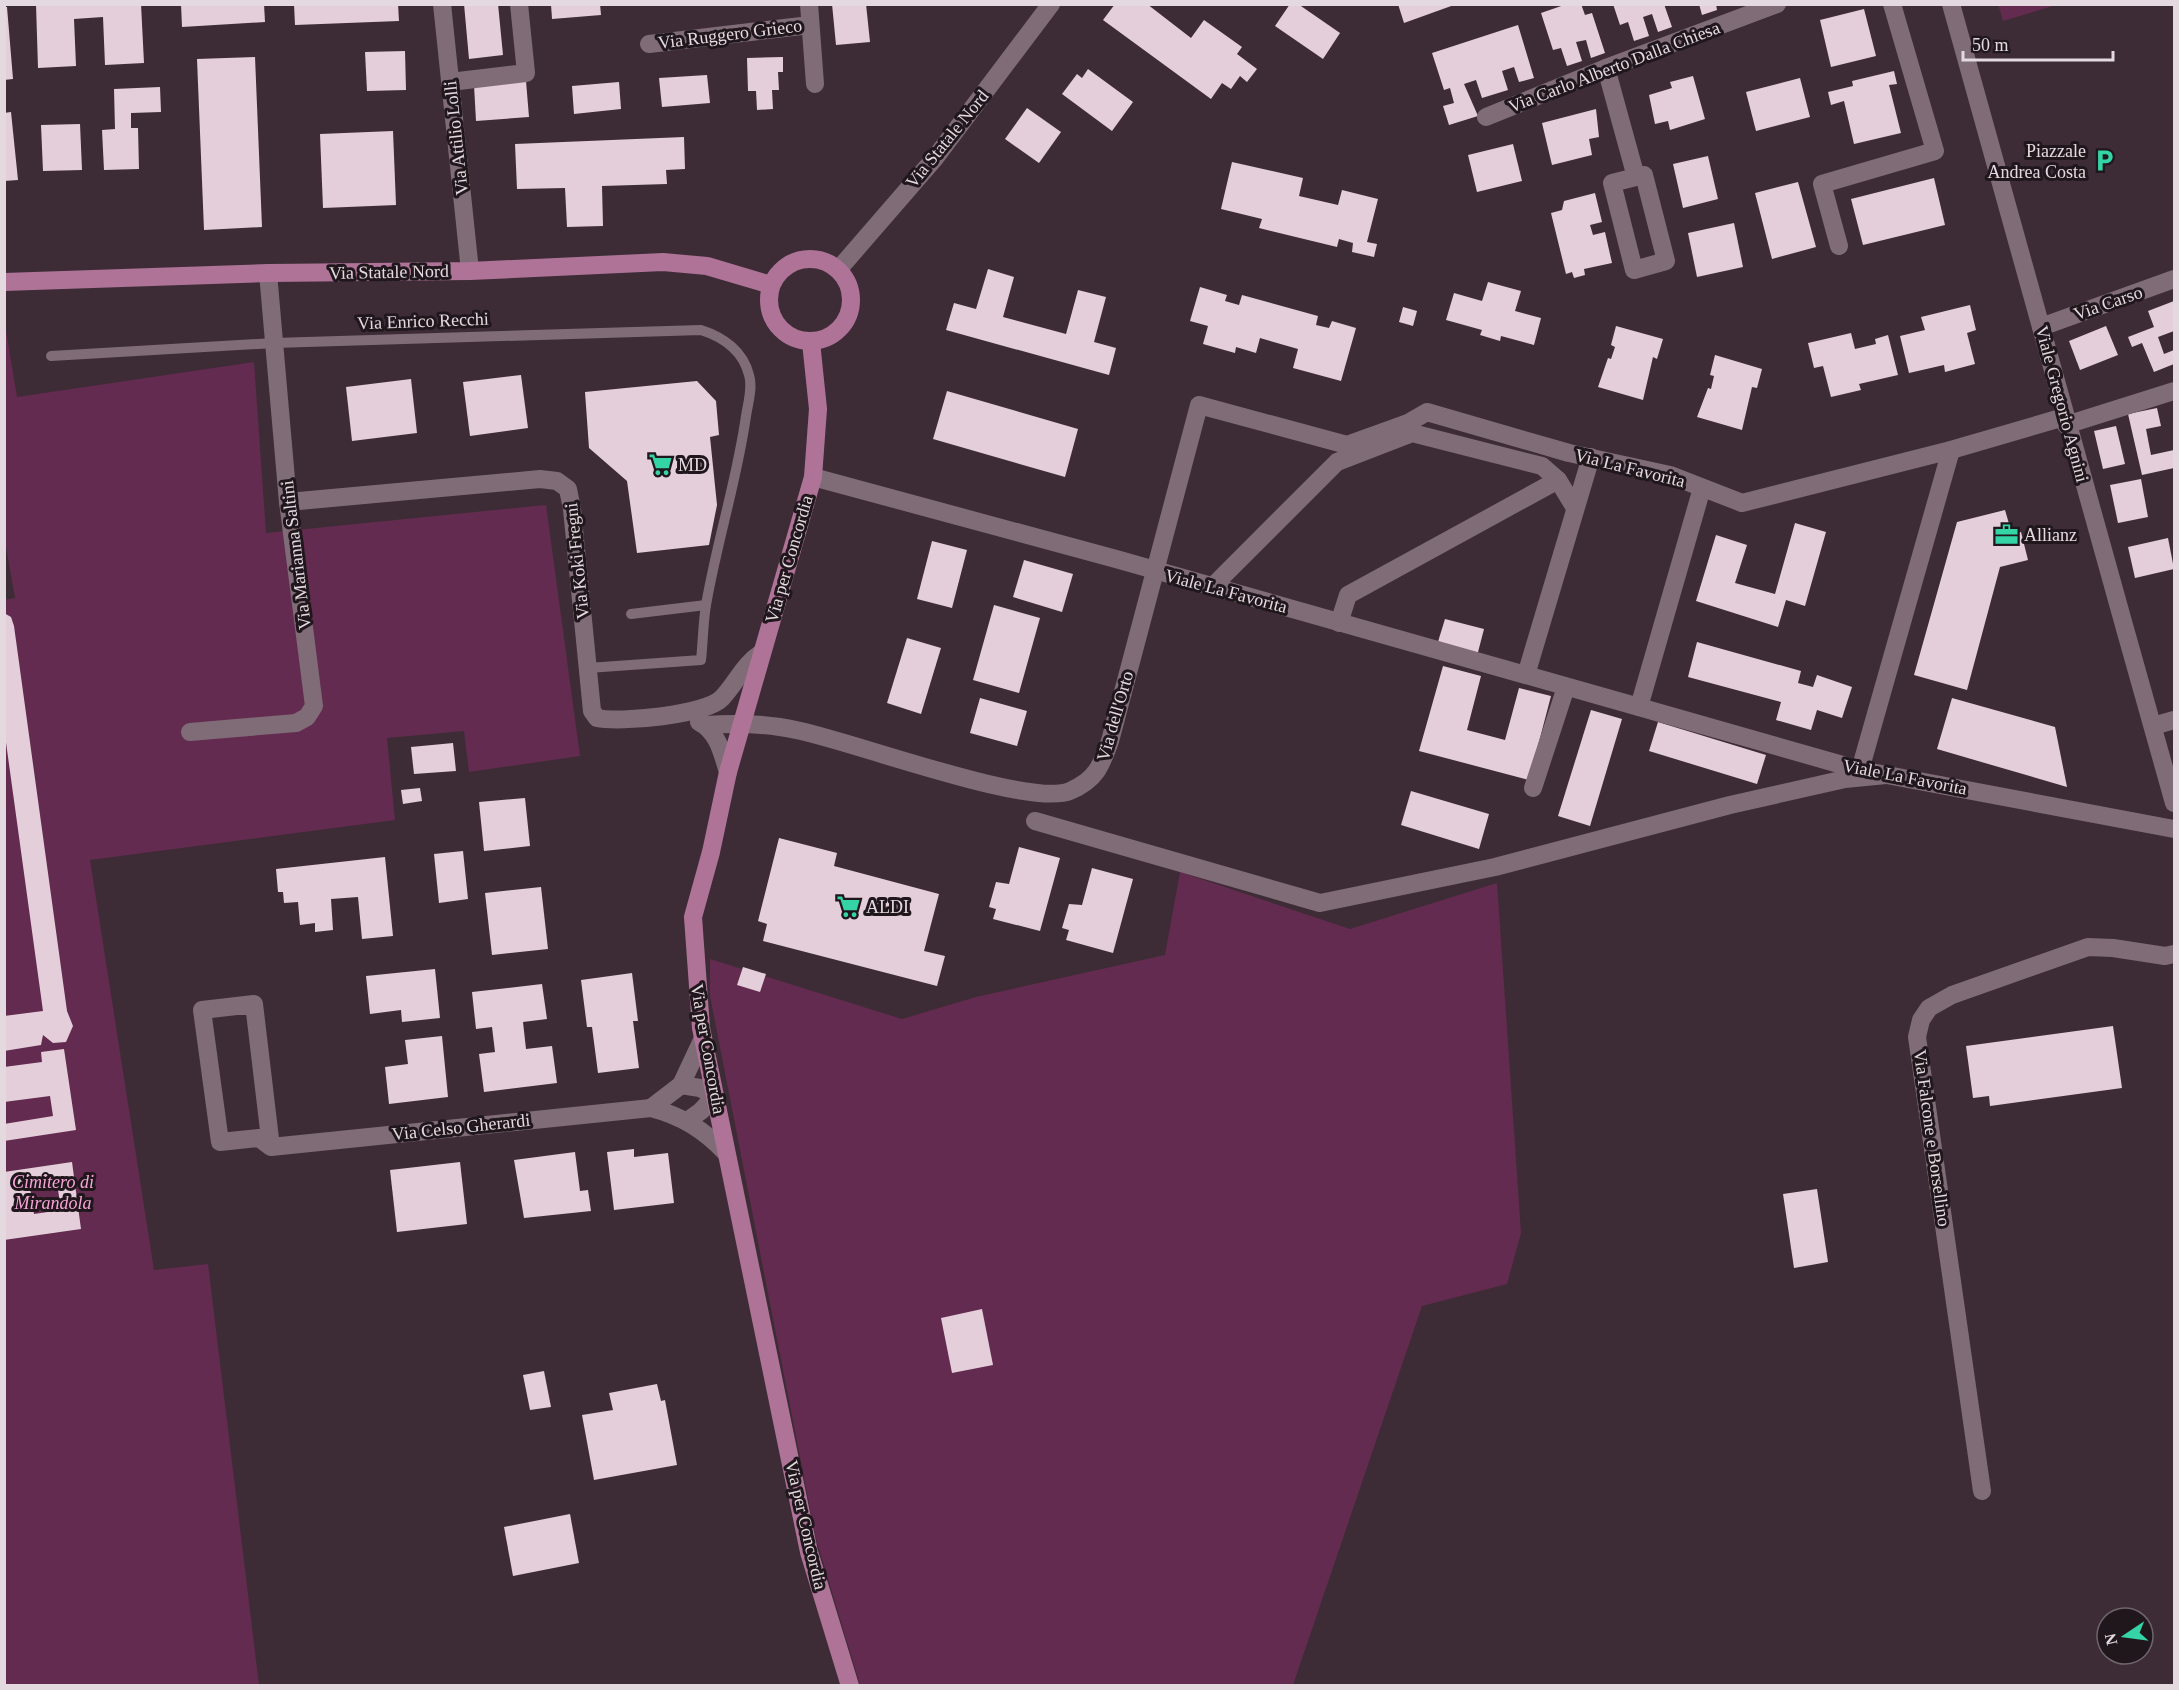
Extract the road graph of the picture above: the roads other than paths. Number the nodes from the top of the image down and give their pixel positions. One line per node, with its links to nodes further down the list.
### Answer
1 (442, 4): 11 (street, Via Attilio Lolli)
2 (519, 4): 11 (street)
3 (809, 4): 8 (street)
4 (1051, 4): 16 (street, Via Statale Nord)
5 (1777, 4): 10 (street, Via Carlo Alberto Dalla Chiesa)
6 (1892, 4): 15 (street)
7 (1951, 4): 22 (street, Viale Gregorio Agnini)
8 (810, 25): 9 (street, Via Ruggero Grieco); 12 (street)
9 (649, 44)
10 (1606, 68): 13 (street, Via Carlo Alberto Dalla Chiesa); 14 (street)
11 (450, 82): 17 (street, Via Attilio Lolli)
12 (815, 84)
13 (1485, 117)
14 (1636, 177): 14 (street)
15 (1839, 246)
16 (838, 270): 21 (main road); 23 (main road)
17 (470, 271): 18 (main road, Via Statale Nord); 21 (main road, Via Statale Nord)
18 (268, 273): 20 (main road, Via Statale Nord); 24 (street, Via Marianna Saltini)
19 (2175, 279): 22 (street, Via Carso)
20 (4, 282)
21 (771, 285): 23 (main road)
22 (2041, 327): 28 (street, Viale Gregorio Agnini)
23 (811, 342): 31 (main road, Via per Concordia)
24 (274, 344): 25 (lane, Via Enrico Recchi); 34 (street, Via Marianna Saltini); 38 (lane, Via Enrico Recchi)
25 (51, 356)
26 (2175, 391): 28 (street, Via La Favorita)
27 (1199, 405): 30 (street, Via La Favorita); 36 (street, Via dell'Orto)
28 (2065, 421): 29 (street, Via La Favorita); 51 (street, Viale Gregorio Agnini)
29 (1951, 450): 33 (street, Via La Favorita); 53 (street)
30 (1590, 457): 33 (street, Via La Favorita); 35 (street)
31 (813, 477): 36 (street, Viale La Favorita); 41 (main road, Via per Concordia)
32 (1558, 480): 35 (street); 37 (street); 40 (street)
33 (1702, 488): 46 (street)
34 (288, 502): 42 (street, Via Koki Fregni); 52 (street, Via Marianna Saltini)
35 (1575, 508): 43 (street)
36 (1155, 571): 37 (street, Viale La Favorita); 49 (street, Via dell'Orto)
37 (1213, 586): 40 (street, Viale La Favorita)
38 (706, 605): 39 (lane); 42 (lane, Via Enrico Recchi)
39 (631, 614)
40 (1339, 623): 43 (street, Viale La Favorita)
41 (761, 653): 45 (street); 49 (main road, Via per Concordia)
42 (588, 668): 47 (street, Via Koki Fregni)
43 (1527, 675): 44 (street, Viale La Favorita)
44 (1566, 687): 46 (street, Viale La Favorita); 56 (street)
45 (712, 706): 47 (street, Via Koki Fregni); 49 (street)
46 (1639, 707): 53 (street, Viale La Favorita)
47 (685, 713): 50 (street)
48 (2175, 720): 51 (street)
49 (742, 723): 50 (street); 54 (main road, Via per Concordia)
50 (705, 725): 54 (street)
51 (2153, 726): 57 (street, Viale Gregorio Agnini)
52 (190, 732)
53 (1860, 770): 55 (street, Viale La Favorita)
54 (728, 772): 61 (main road, Via per Concordia)
55 (1886, 775): 58 (street); 59 (street, Viale La Favorita)
56 (1533, 788)
57 (2175, 803)
58 (1035, 822)
59 (2175, 829)
60 (2175, 954): 68 (street, Via Falcone e Borsellino)
61 (703, 1038): 62 (street); 63 (main road, Via per Concordia)
62 (681, 1085): 63 (street); 64 (street)
63 (715, 1096): 65 (street); 67 (main road, Via per Concordia)
64 (651, 1108): 65 (street, Via Celso Gherardi); 66 (street, Via Celso Gherardi)
65 (687, 1121): 67 (street, Via Celso Gherardi)
66 (271, 1147): 66 (street, Via Celso Gherardi)
67 (726, 1153): 69 (main road, Via per Concordia)
68 (1982, 1491)
69 (850, 1686)

